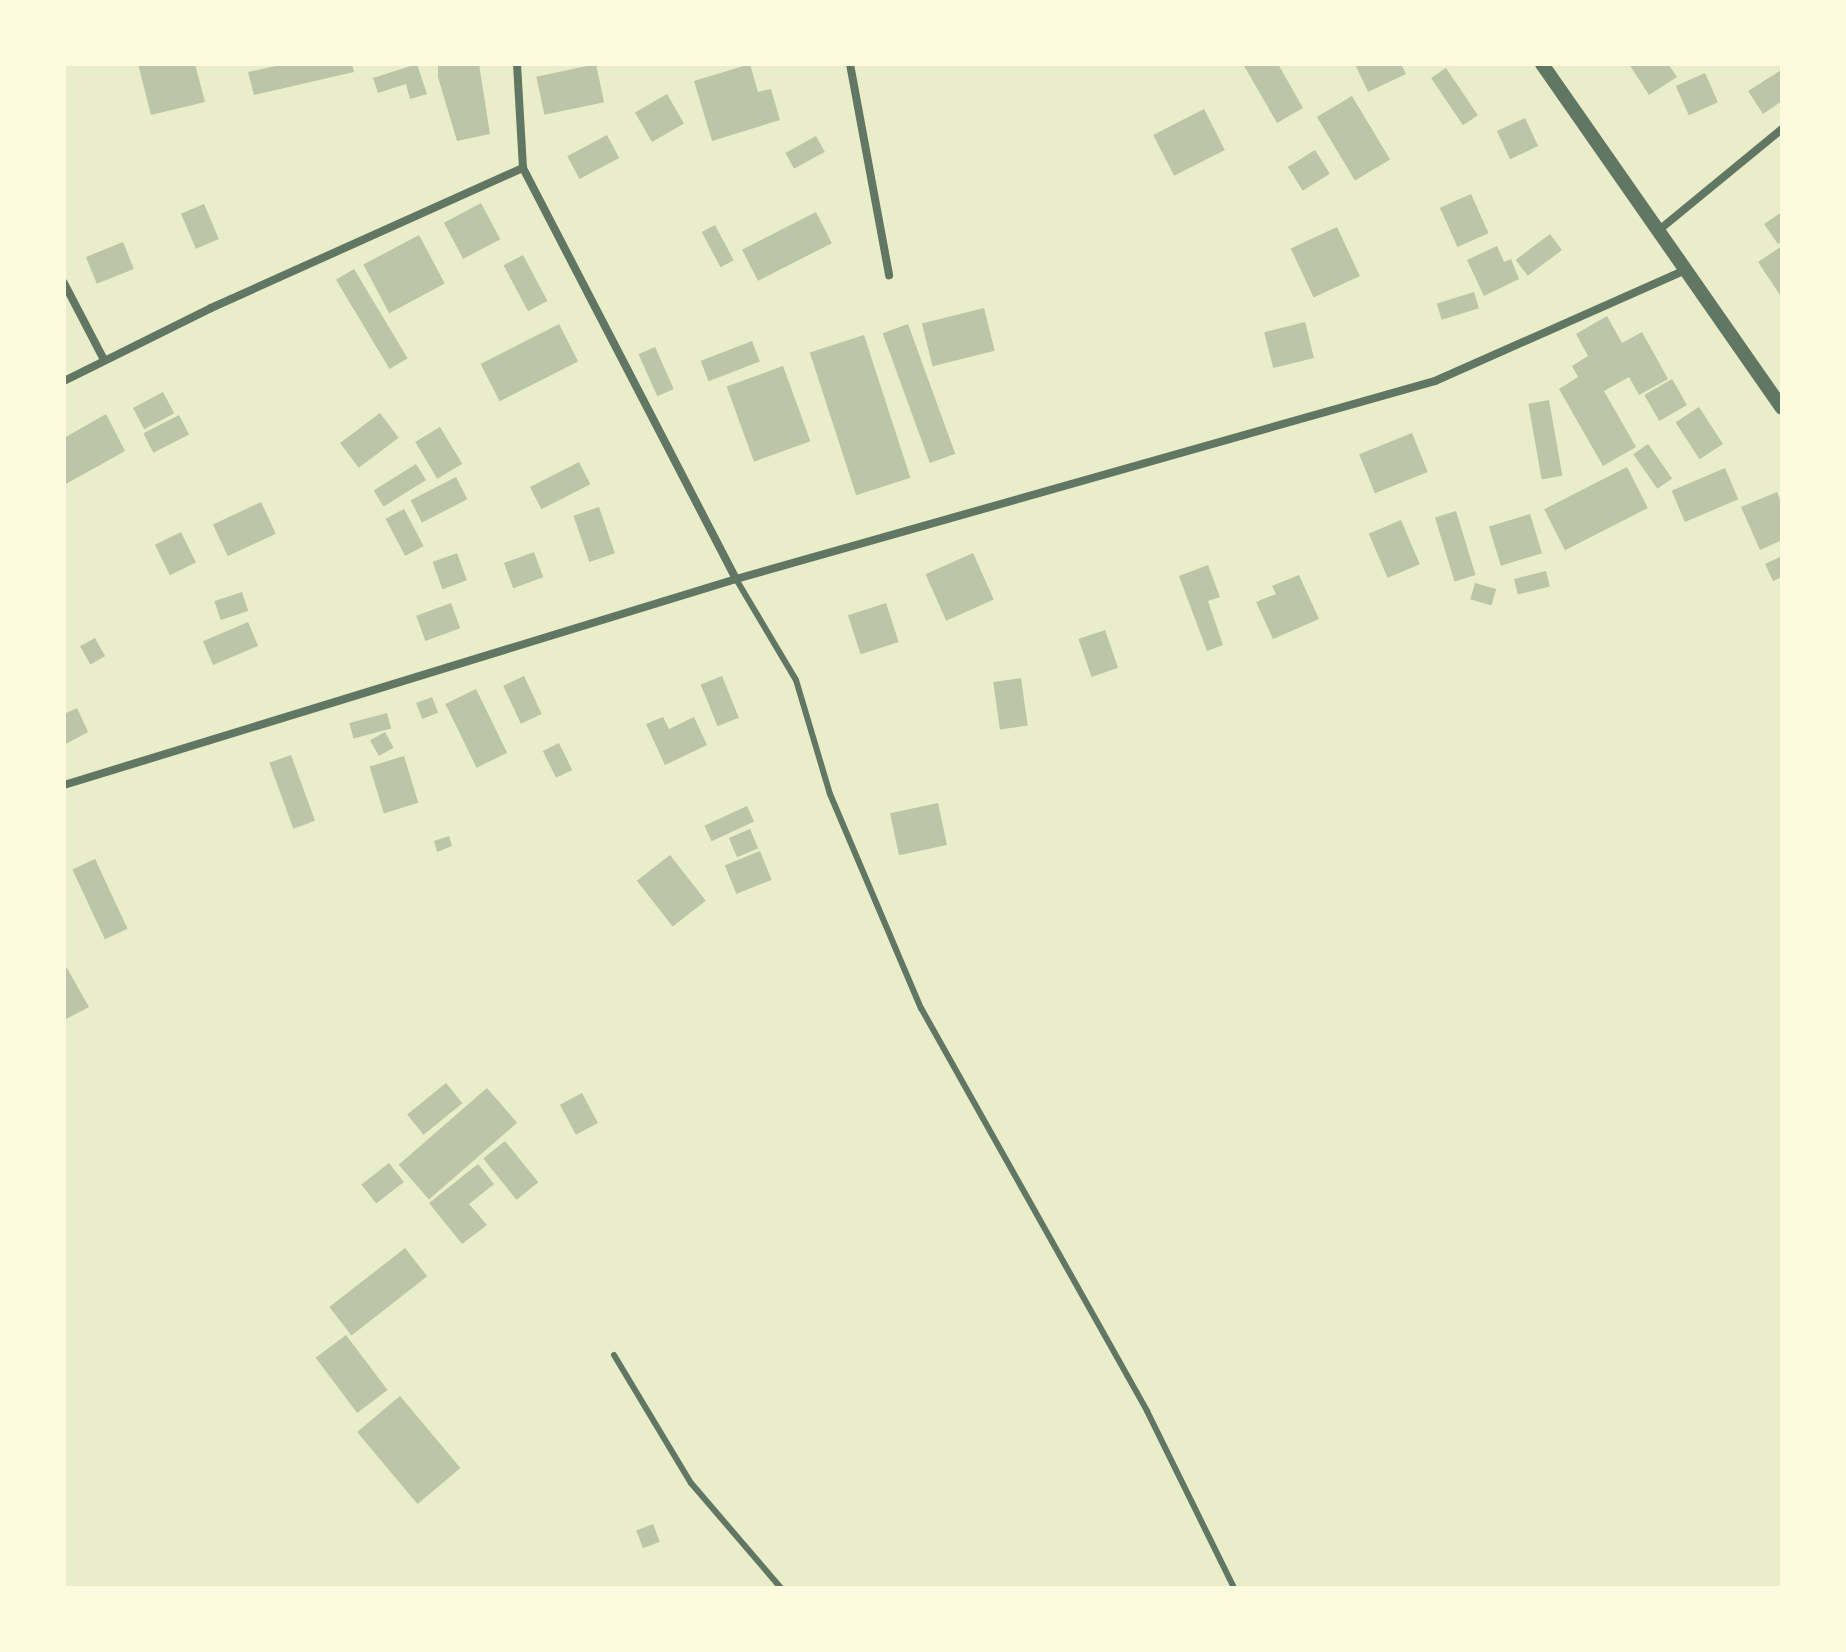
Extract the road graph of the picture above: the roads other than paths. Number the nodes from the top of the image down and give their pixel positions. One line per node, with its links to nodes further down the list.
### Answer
1 (517, 64): 5 (street)
2 (850, 64): 8 (street)
3 (1542, 64): 6 (street)
4 (1782, 129): 6 (street)
5 (523, 168): 10 (street); 13 (street)
6 (1659, 230): 7 (street)
7 (1685, 270): 12 (street); 13 (street)
8 (889, 275)
9 (64, 283): 10 (street)
10 (104, 360): 11 (street)
11 (64, 381)
12 (1782, 408)
13 (736, 579): 14 (street); 17 (lane)
14 (64, 785)
15 (614, 1355): 16 (lane)
16 (781, 1588)
17 (1234, 1588)

